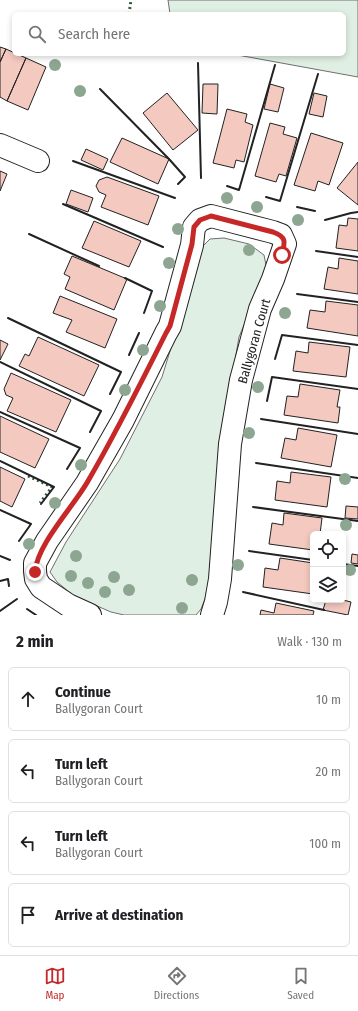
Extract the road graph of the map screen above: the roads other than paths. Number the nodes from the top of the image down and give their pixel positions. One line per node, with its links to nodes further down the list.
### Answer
1 (0, 145): 2 (street)
2 (38, 161)
3 (90, 615): 4 (street, Ballygoran Court)
4 (212, 615)

